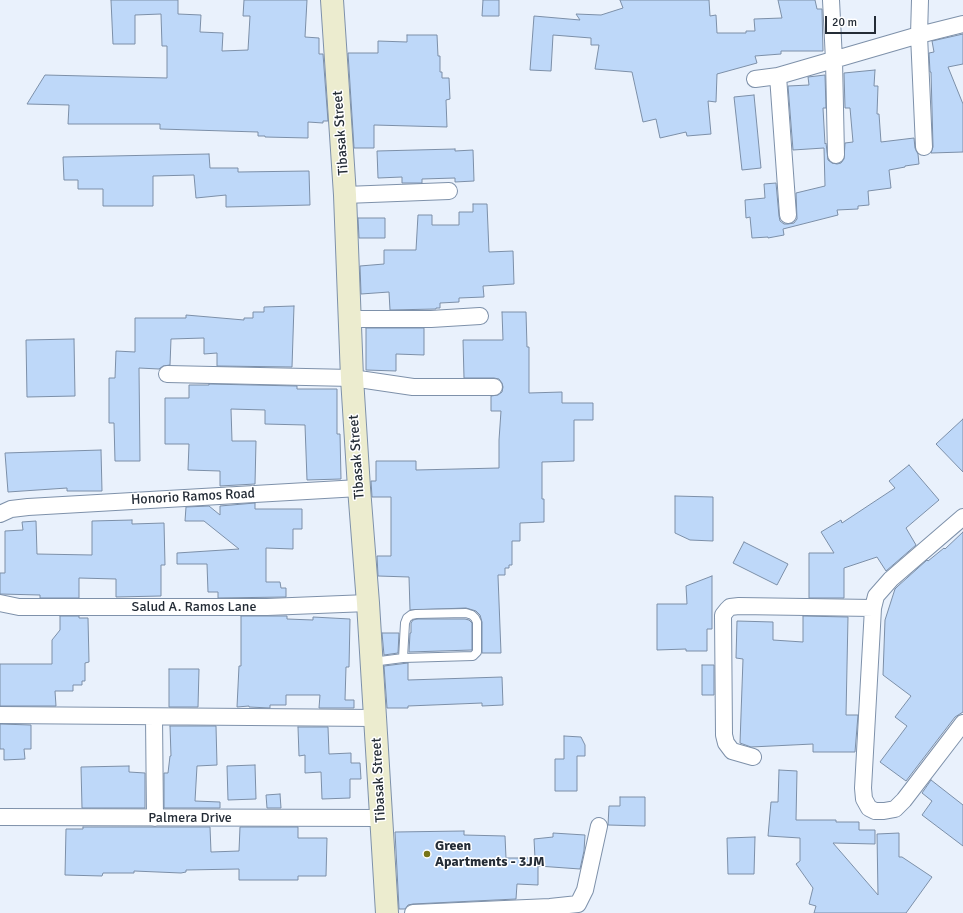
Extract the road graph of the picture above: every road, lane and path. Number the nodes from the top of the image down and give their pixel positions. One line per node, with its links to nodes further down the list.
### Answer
1 (332, 0): 12 (street, Tibasak Street)
2 (830, 0): 6 (street)
3 (920, 0): 5 (street)
4 (963, 24): 5 (street)
5 (919, 35): 6 (street); 9 (street)
6 (834, 60): 7 (street); 10 (street)
7 (778, 76): 8 (street); 13 (street)
8 (755, 79)
9 (924, 147)
10 (836, 155)
11 (449, 191): 12 (street)
12 (345, 194): 15 (street, Tibasak Street)
13 (788, 215)
14 (480, 316): 15 (street)
15 (350, 319): 17 (street, Tibasak Street)
16 (167, 374): 17 (street)
17 (352, 378): 18 (street); 19 (street, Tibasak Street)
18 (494, 387)
19 (359, 488): 20 (street, Honorio Ramos Road); 23 (street, Tibasak Street)
20 (0, 514)
21 (963, 517): 24 (street)
22 (0, 603): 23 (street, Salud A. Ramos Lane)
23 (368, 603): 26 (street, Tibasak Street)
24 (873, 608): 30 (street); 31 (street)
25 (404, 658): 25 (lane); 26 (lane)
26 (372, 662): 29 (street, Tibasak Street)
27 (0, 715): 28 (street)
28 (154, 717): 29 (street); 33 (street)
29 (375, 718): 34 (street, Tibasak Street)
30 (963, 723)
31 (753, 757)
32 (0, 816): 33 (street, Palmera Drive)
33 (155, 818): 34 (street, Palmera Drive)
34 (381, 818): 36 (street, Tibasak Street)
35 (599, 826): 37 (street)
36 (387, 913)
37 (413, 913)

